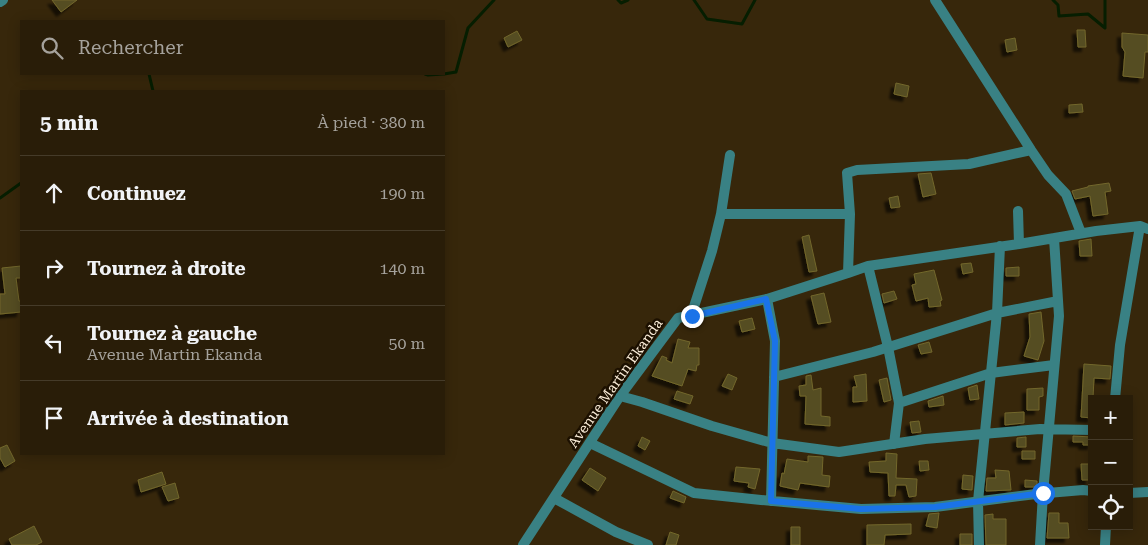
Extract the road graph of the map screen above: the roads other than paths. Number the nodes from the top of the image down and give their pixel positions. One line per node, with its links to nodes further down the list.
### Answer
1 (935, 0): 2 (street)
2 (1031, 150): 6 (street); 8 (street)
3 (730, 155): 5 (street)
4 (1018, 212): 10 (street)
5 (721, 214): 6 (street); 17 (street)
6 (850, 214): 13 (street)
7 (1144, 228): 8 (street, Avenue Martin Ekanda); 22 (street)
8 (1082, 233): 9 (street, Avenue Martin Ekanda)
9 (1054, 238): 10 (street, Avenue Martin Ekanda); 15 (street)
10 (1019, 244): 11 (street, Avenue Martin Ekanda)
11 (1000, 246): 12 (street, Avenue Martin Ekanda); 16 (street)
12 (868, 266): 13 (street, Avenue Martin Ekanda); 18 (street)
13 (848, 273): 14 (street, Avenue Martin Ekanda)
14 (766, 299): 17 (street, Avenue Martin Ekanda); 21 (street)
15 (1058, 300): 16 (street); 19 (street)
16 (997, 313): 18 (street); 20 (street)
17 (692, 316): 23 (street, Avenue Martin Ekanda)
18 (888, 348): 21 (street); 24 (street)
19 (1054, 365): 20 (street); 25 (street)
20 (992, 373): 24 (street); 27 (street)
21 (774, 377): 29 (street)
22 (1115, 395)
23 (620, 396): 28 (street, Avenue Martin Ekanda); 29 (street)
24 (899, 403): 30 (street)
25 (1048, 430): 26 (street); 27 (street); 33 (street)
26 (1088, 430)
27 (984, 434): 30 (street); 37 (street)
28 (590, 442): 35 (street, Avenue Martin Ekanda); 36 (street)
29 (772, 443): 30 (street); 36 (street)
30 (894, 444)
31 (1088, 491): 33 (street)
32 (1148, 492): 34 (street)
33 (1043, 493): 37 (street); 42 (street)
34 (1133, 493)
35 (554, 498): 39 (street, Avenue Martin Ekanda); 40 (street)
36 (771, 501): 37 (street)
37 (978, 501): 41 (street)
38 (1106, 530): 43 (street)
39 (523, 545)
40 (648, 545)
41 (979, 545)
42 (1040, 545)
43 (1105, 545)

